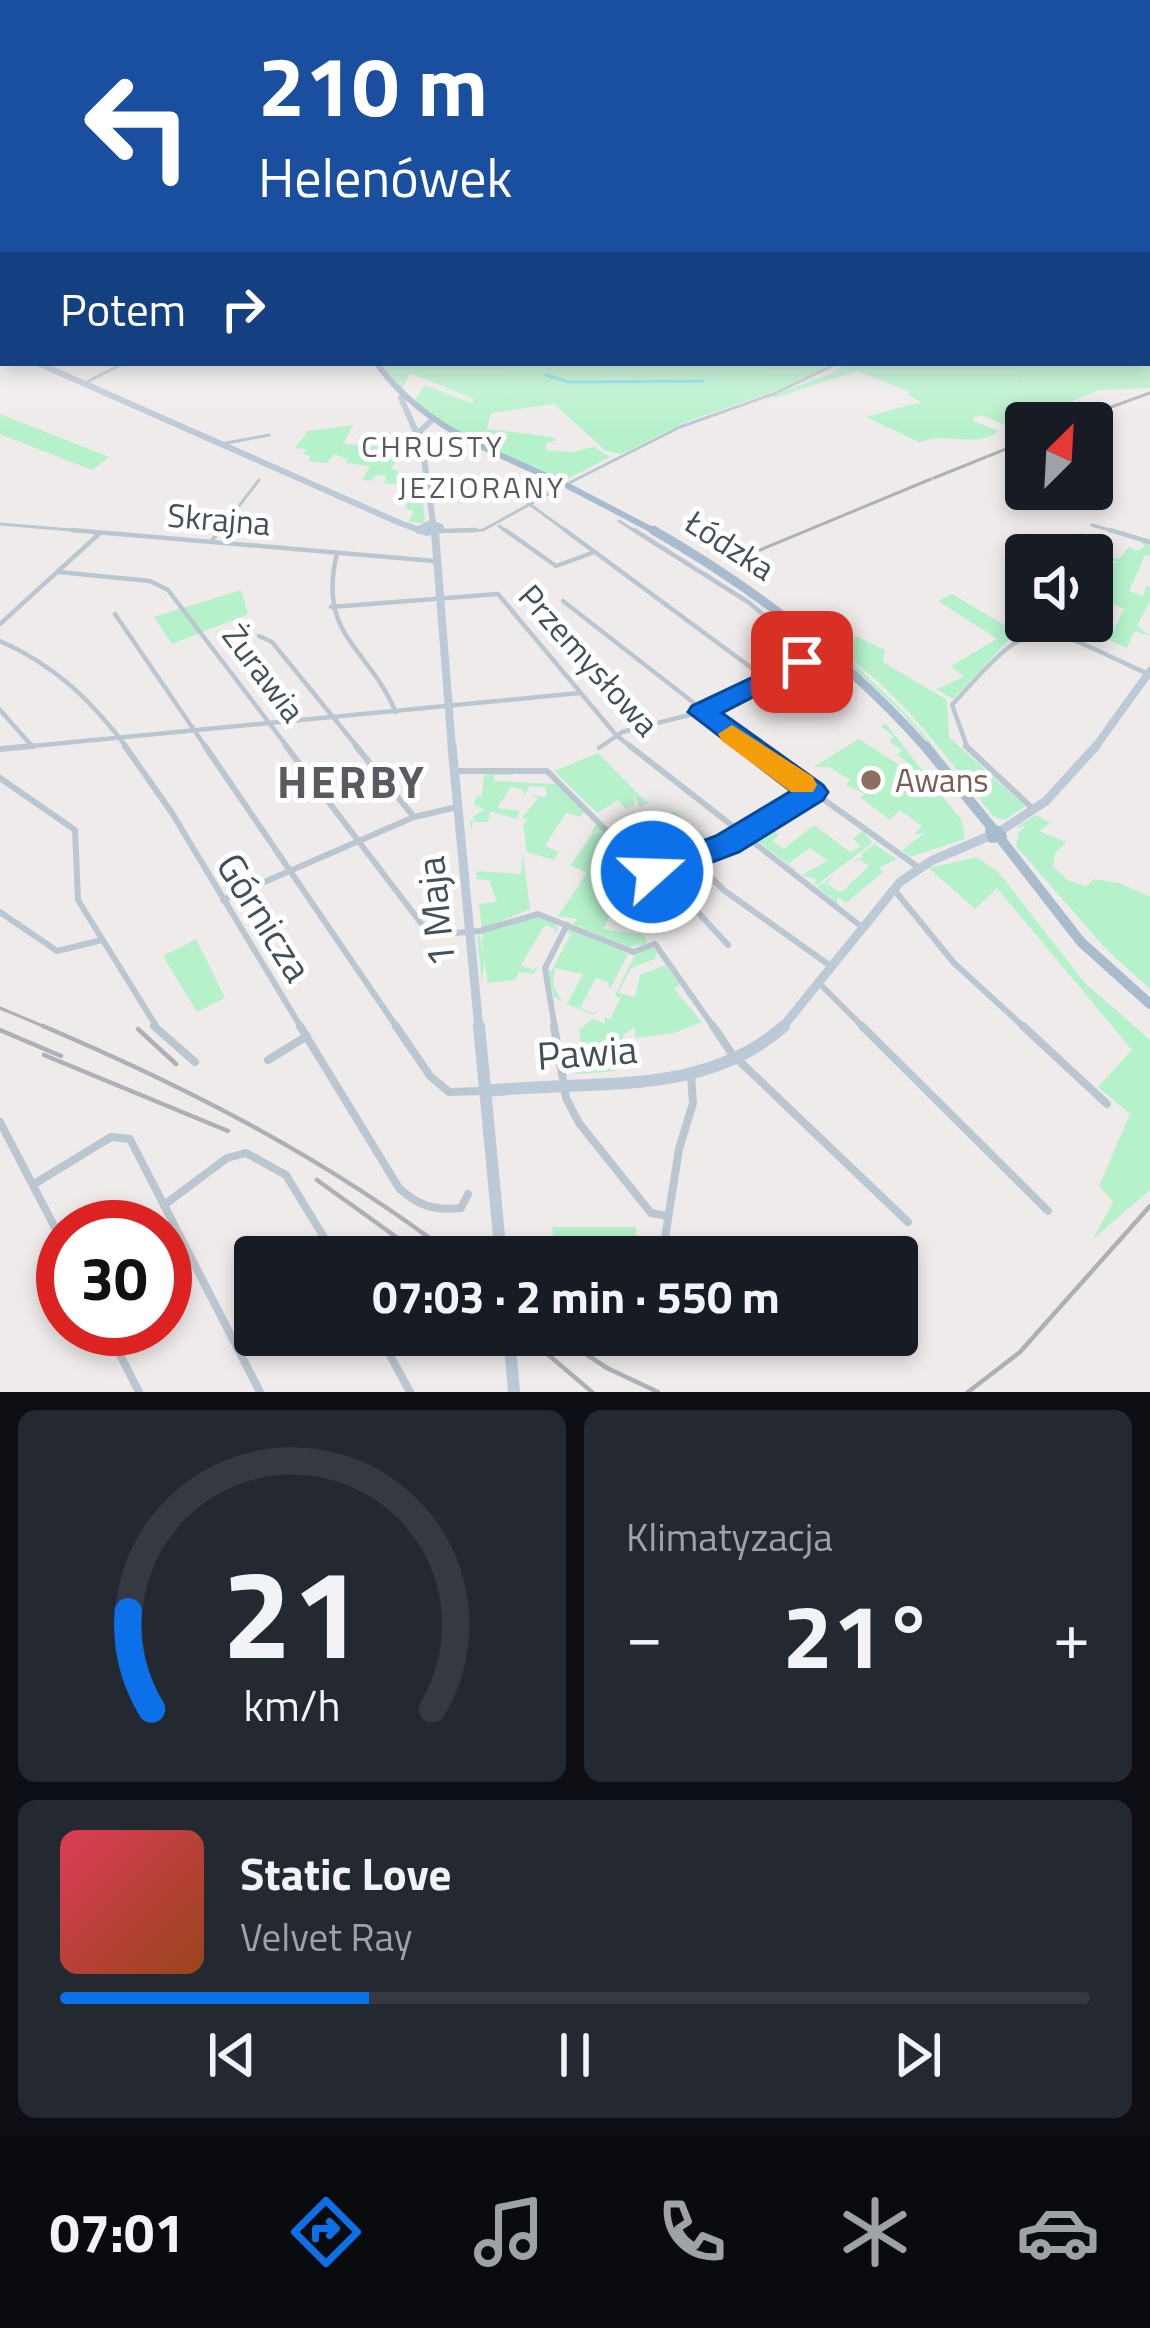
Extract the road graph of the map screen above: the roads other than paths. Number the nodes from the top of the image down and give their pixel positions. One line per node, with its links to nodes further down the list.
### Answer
1 (44, 366): 5 (street)
2 (118, 366): 5 (street)
3 (378, 366): 6 (main road, Łódzka)
4 (832, 366): 12 (street)
5 (84, 383): 10 (street)
6 (401, 398): 7 (main road, Łódzka); 8 (street, 1 Maja)
7 (431, 421): 8 (street); 12 (main road, Łódzka)
8 (420, 430): 18 (street, 1 Maja)
9 (269, 435): 10 (street)
10 (221, 444): 18 (street)
11 (260, 480): 21 (street)
12 (564, 485): 13 (street); 55 (main road, Łódzka)
13 (528, 503): 16 (street); 23 (street)
14 (619, 520): 34 (street)
15 (0, 524): 19 (street, Skrajna)
16 (498, 524): 18 (street); 23 (street)
17 (1092, 525): 20 (street)
18 (431, 528): 24 (street, 1 Maja)
19 (100, 533): 21 (street, Skrajna); 25 (street)
20 (1150, 542)
21 (211, 543): 22 (street, Skrajna)
22 (337, 553): 24 (street, Skrajna); 28 (street)
23 (592, 553): 34 (street)
24 (434, 560): 26 (street, 1 Maja)
25 (58, 572): 30 (street); 42 (street, Żurawia)
26 (438, 597): 28 (street); 35 (street, Przemysłowa); 37 (street, 1 Maja)
27 (562, 601): 40 (street)
28 (331, 607): 39 (street)
29 (115, 614): 43 (street)
30 (0, 624)
31 (260, 636): 41 (street)
32 (0, 641): 45 (street, Górnicza)
33 (1149, 673): 53 (street, Pawia); 53 (street)
34 (766, 680): 36 (street); 40 (street)
35 (579, 693): 37 (street); 44 (street, Przemysłowa)
36 (803, 706)
37 (448, 707): 39 (street); 49 (street, 1 Maja)
38 (0, 710): 46 (street)
39 (396, 712): 41 (street)
40 (701, 712): 44 (street); 51 (street)
41 (334, 717): 42 (street); 54 (street)
42 (273, 723): 43 (street); 57 (street, Żurawia)
43 (195, 730): 45 (street); 60 (street)
44 (616, 735): 48 (street); 56 (street, Przemysłowa)
45 (118, 738): 46 (street); 63 (street, Górnicza)
46 (32, 746): 47 (street)
47 (0, 748)
48 (599, 748)
49 (454, 771): 52 (street, 1 Maja); 61 (street)
50 (2, 782): 68 (street)
51 (813, 792): 56 (street); 59 (street)
52 (457, 807): 54 (street); 67 (street, 1 Maja)
53 (1036, 810): 55 (street, Pawia)
54 (414, 817): 57 (street)
55 (995, 834): 59 (street, Pawia); 72 (main road, Łódzka)
56 (744, 835): 58 (street); 66 (street, Przemysłowa)
57 (359, 840): 60 (street); 67 (street, Żurawia)
58 (691, 858): 61 (street); 70 (street)
59 (918, 867): 62 (street, Pawia)
60 (290, 870): 63 (street); 79 (street)
61 (661, 872): 69 (street)
62 (892, 890): 66 (street, Pawia); 80 (street)
63 (223, 901): 73 (street, Górnicza)
64 (0, 912): 68 (street)
65 (567, 925): 67 (street); 74 (street); 78 (street)
66 (862, 927): 70 (street, Pawia)
67 (469, 932): 79 (street, 1 Maja)
68 (102, 940): 76 (street)
69 (728, 945)
70 (832, 968): 71 (street, Pawia)
71 (820, 984): 74 (street, Pawia); 87 (street)
72 (1150, 1004)
73 (307, 1036): 75 (street); 83 (street, Górnicza)
74 (739, 1059): 77 (street, Pawia); 89 (street)
75 (268, 1060)
76 (195, 1062)
77 (691, 1074): 78 (street, Pawia); 88 (street)
78 (564, 1083): 79 (street, Pawia); 88 (street)
79 (487, 1091): 91 (street, 1 Maja)
80 (1107, 1104)
81 (0, 1122): 82 (street)
82 (34, 1184): 84 (street); 85 (street)
83 (468, 1194)
84 (42, 1200)
85 (162, 1200)
86 (169, 1200): 90 (street)
87 (1048, 1211)
88 (667, 1216): 92 (street)
89 (908, 1222)
90 (323, 1236)
91 (499, 1236)
92 (665, 1236)
93 (192, 1259): 98 (street)
94 (121, 1356): 97 (street)
95 (390, 1356): 99 (street)
96 (511, 1356): 100 (street)
97 (139, 1392)
98 (260, 1392)
99 (410, 1392)
100 (514, 1392)

